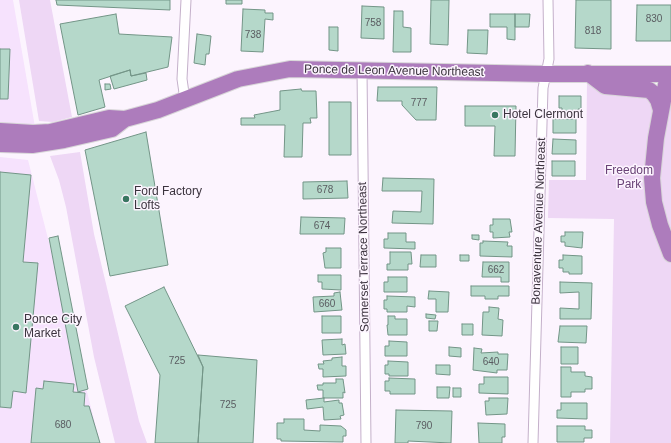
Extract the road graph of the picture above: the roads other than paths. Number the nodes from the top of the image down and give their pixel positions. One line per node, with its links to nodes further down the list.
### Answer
1 (186, 0): 7 (street)
2 (548, 0): 5 (street, Bonaventure Avenue Northeast)
3 (362, 70): 5 (highway, Ponce de Leon Avenue Northeast); 7 (highway, Ponce de Leon Avenue Northeast); 13 (street, Somerset Terrace Northeast)
4 (588, 73): 5 (highway, Ponce de Leon Avenue Northeast); 6 (highway, Ponce de Leon Avenue Northeast); 8 (highway)
5 (546, 74): 14 (street, Bonaventure Avenue Northeast)
6 (669, 74): 8 (highway)
7 (185, 100): 9 (highway, Ponce de Leon Avenue Northeast)
8 (661, 110): 12 (highway)
9 (125, 119): 10 (highway, Ponce de Leon Avenue Northeast); 11 (highway, Ponce de Leon Avenue Northeast)
10 (0, 131)
11 (0, 144)
12 (671, 254)
13 (366, 443)
14 (533, 443)

